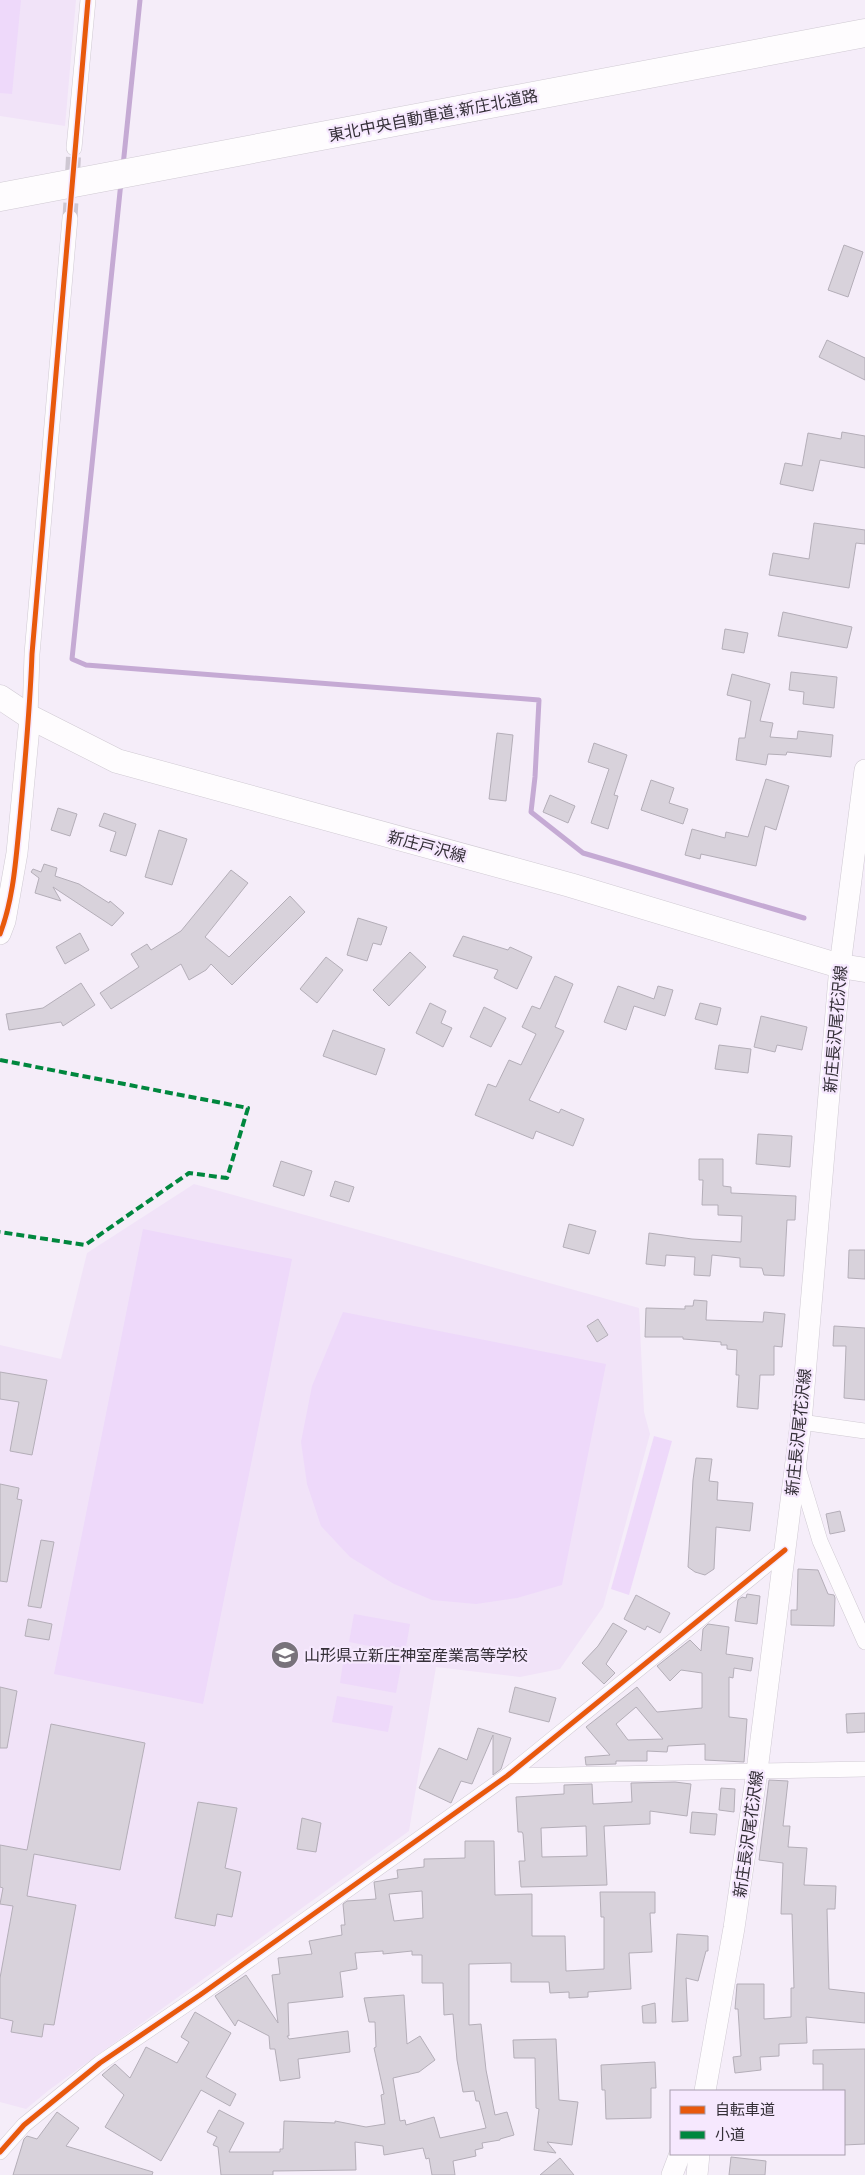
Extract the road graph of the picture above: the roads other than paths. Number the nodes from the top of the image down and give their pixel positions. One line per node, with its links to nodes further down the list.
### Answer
1 (88, 0): 3 (street)
2 (865, 33): 4 (highway, 東北中央自動車道;新庄北道路)
3 (74, 148)
4 (0, 197)
5 (70, 218): 7 (street)
6 (0, 697): 7 (main road, 新庄戸沢線)
7 (30, 717): 9 (main road); 10 (main road, 新庄戸沢線)
8 (865, 770): 10 (main road, 新庄長沢尾花沢線)
9 (0, 934)
10 (840, 966): 11 (main road, 新庄戸沢線); 12 (main road, 新庄長沢尾花沢線)
11 (865, 970)
12 (800, 1422): 13 (street); 14 (main road, 新庄長沢尾花沢線)
13 (865, 1431)
14 (795, 1454): 15 (main road, 新庄長沢尾花沢線); 16 (street)
15 (785, 1550): 18 (main road, 新庄長沢尾花沢線); 19 (street)
16 (865, 1642)
17 (865, 1769): 18 (street)
18 (757, 1772): 19 (street); 20 (main road, 新庄長沢尾花沢線)
19 (507, 1776): 21 (street)
20 (705, 2090)
21 (0, 2152)
22 (680, 2155): 24 (main road)
23 (699, 2155): 25 (main road)
24 (672, 2175)
25 (697, 2175)

